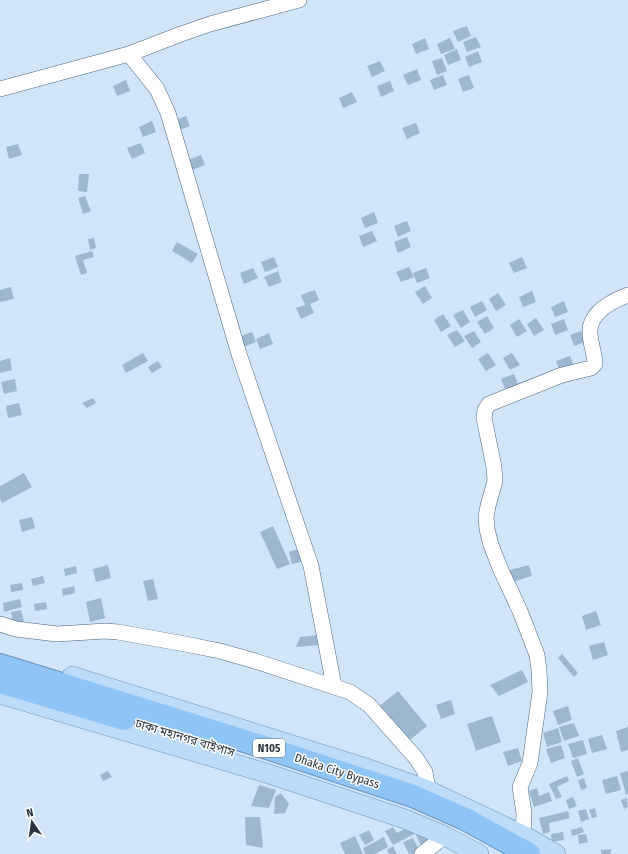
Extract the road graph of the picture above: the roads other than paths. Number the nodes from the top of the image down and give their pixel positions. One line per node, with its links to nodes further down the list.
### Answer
1 (299, 0): 2 (street)
2 (129, 54): 3 (street); 9 (street)
3 (0, 89)
4 (628, 295): 13 (street)
5 (0, 624): 9 (street)
6 (0, 654): 11 (main road)
7 (0, 665): 13 (highway, Dhaka City Bypass / N105)
8 (0, 682): 16 (highway, ঢাকা মহানগর বাইপাস / N105)
9 (334, 686): 11 (street)
10 (0, 694): 12 (main road)
11 (428, 790): 13 (main road)
12 (445, 836): 14 (street); 15 (main road)
13 (526, 844): 17 (main road)
14 (422, 854)
15 (479, 854)
16 (501, 854)
17 (556, 854)

